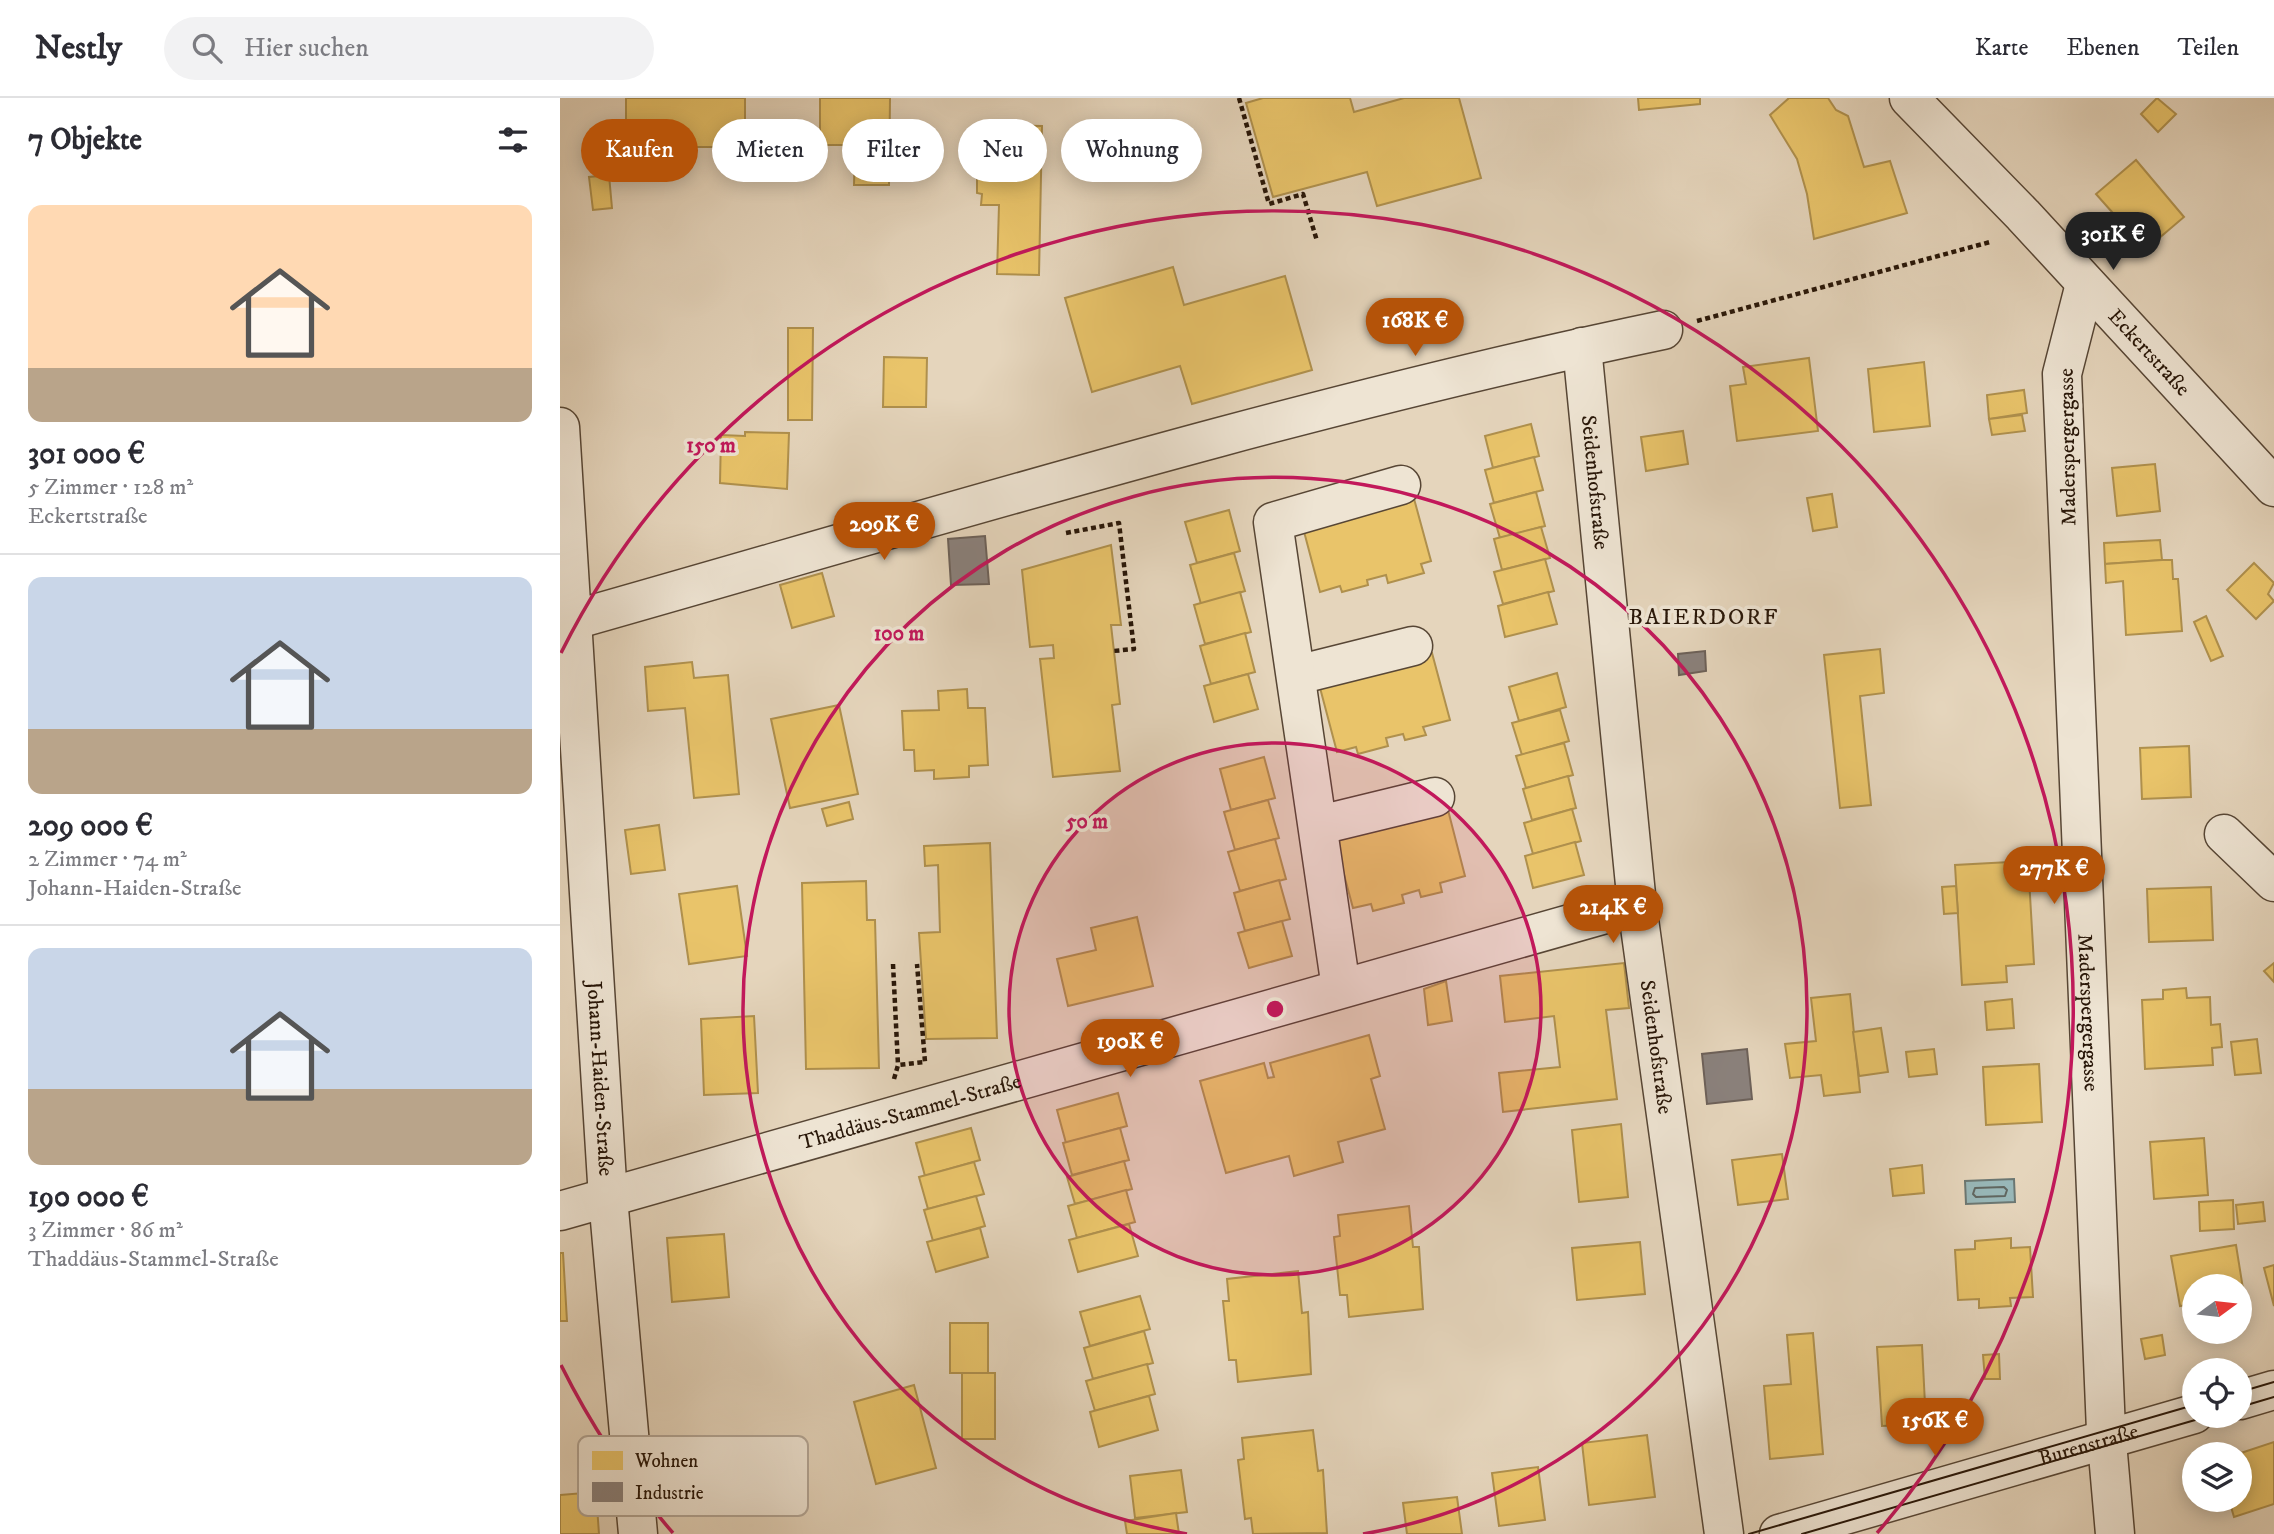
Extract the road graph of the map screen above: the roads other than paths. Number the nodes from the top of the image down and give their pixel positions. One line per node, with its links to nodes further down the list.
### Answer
1 (1909, 98): 2 (street, Eckertstraße)
2 (2085, 284): 7 (street, Eckertstraße); 23 (street, Maderspergergasse)
3 (1663, 330): 4 (street)
4 (1582, 346): 8 (street); 15 (street, Seidenhofstraße)
5 (560, 427): 8 (street, Johann-Haiden-Straße)
6 (1401, 485): 10 (street)
7 (2274, 487)
8 (570, 621): 17 (street, Johann-Haiden-Straße)
9 (1413, 646): 10 (street)
10 (1297, 675): 12 (street)
11 (1435, 797): 12 (street)
12 (1320, 825): 16 (street)
13 (2224, 834): 14 (street)
14 (2274, 881)
15 (1637, 905): 16 (street, Thaddäus-Stammel-Straße); 26 (street, Seidenhofstraße)
16 (1341, 988): 17 (street, Thaddäus-Stammel-Straße)
17 (608, 1198): 18 (street, Thaddäus-Stammel-Straße); 22 (street, Johann-Haiden-Straße)
18 (560, 1211)
19 (2274, 1390): 20 (street)
20 (2252, 1396)
21 (2182, 1418): 23 (street, Burenstraße)
22 (629, 1436)
23 (2107, 1440): 27 (street, Burenstraße); 28 (street, Maderspergergasse)
24 (636, 1516): 25 (street, Johann-Haiden-Straße)
25 (638, 1534)
26 (1724, 1534)
27 (1779, 1534)
28 (2115, 1534)

